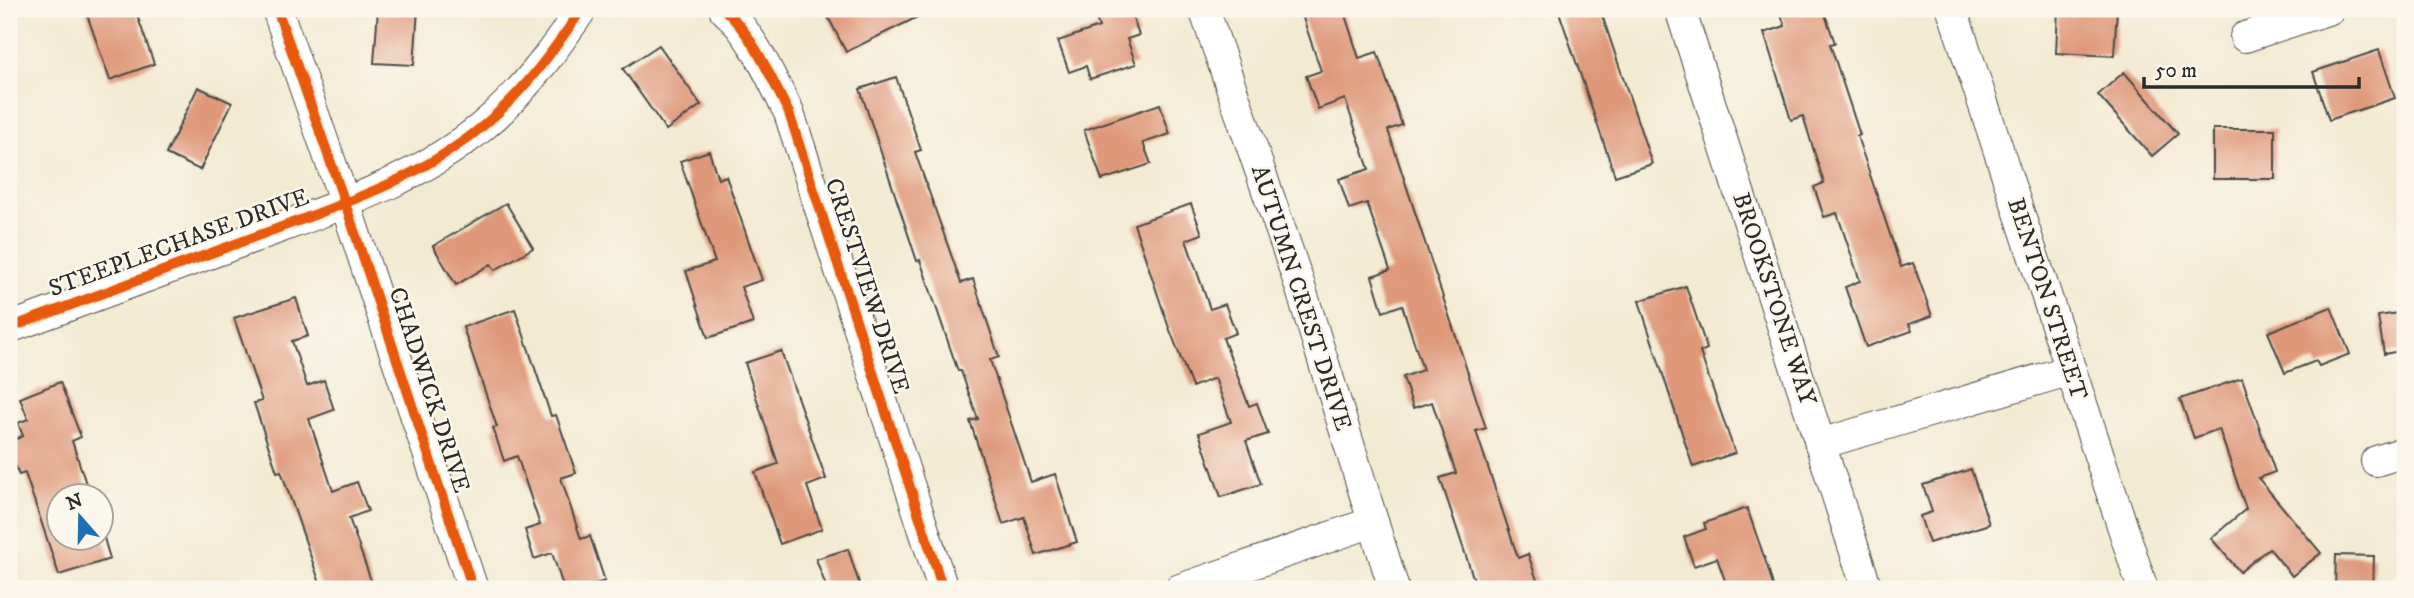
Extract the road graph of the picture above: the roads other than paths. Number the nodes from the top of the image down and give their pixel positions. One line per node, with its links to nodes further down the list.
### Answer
1 (277, 9): 9 (street, CHADWICK DRIVE)
2 (582, 9): 9 (street, STEEPLECHASE DRIVE)
3 (724, 9): 17 (street, CRESTVIEW DRIVE)
4 (1204, 9): 15 (street, AUTUMN CREST DRIVE)
5 (1680, 9): 12 (street, BROOKSTONE WAY)
6 (1952, 9): 11 (street, BENTON STREET)
7 (2330, 9): 8 (street)
8 (2245, 37)
9 (345, 204): 10 (street, STEEPLECHASE DRIVE); 16 (street, CHADWICK DRIVE)
10 (9, 328)
11 (2071, 370): 12 (street); 21 (street, BENTON STREET)
12 (1820, 444): 20 (street, BROOKSTONE WAY)
13 (2405, 452): 14 (street)
14 (2376, 461)
15 (1373, 522): 18 (street); 19 (street, AUTUMN CREST DRIVE)
16 (472, 589)
17 (943, 589)
18 (1180, 589)
19 (1394, 589)
20 (1867, 589)
21 (2143, 589)

